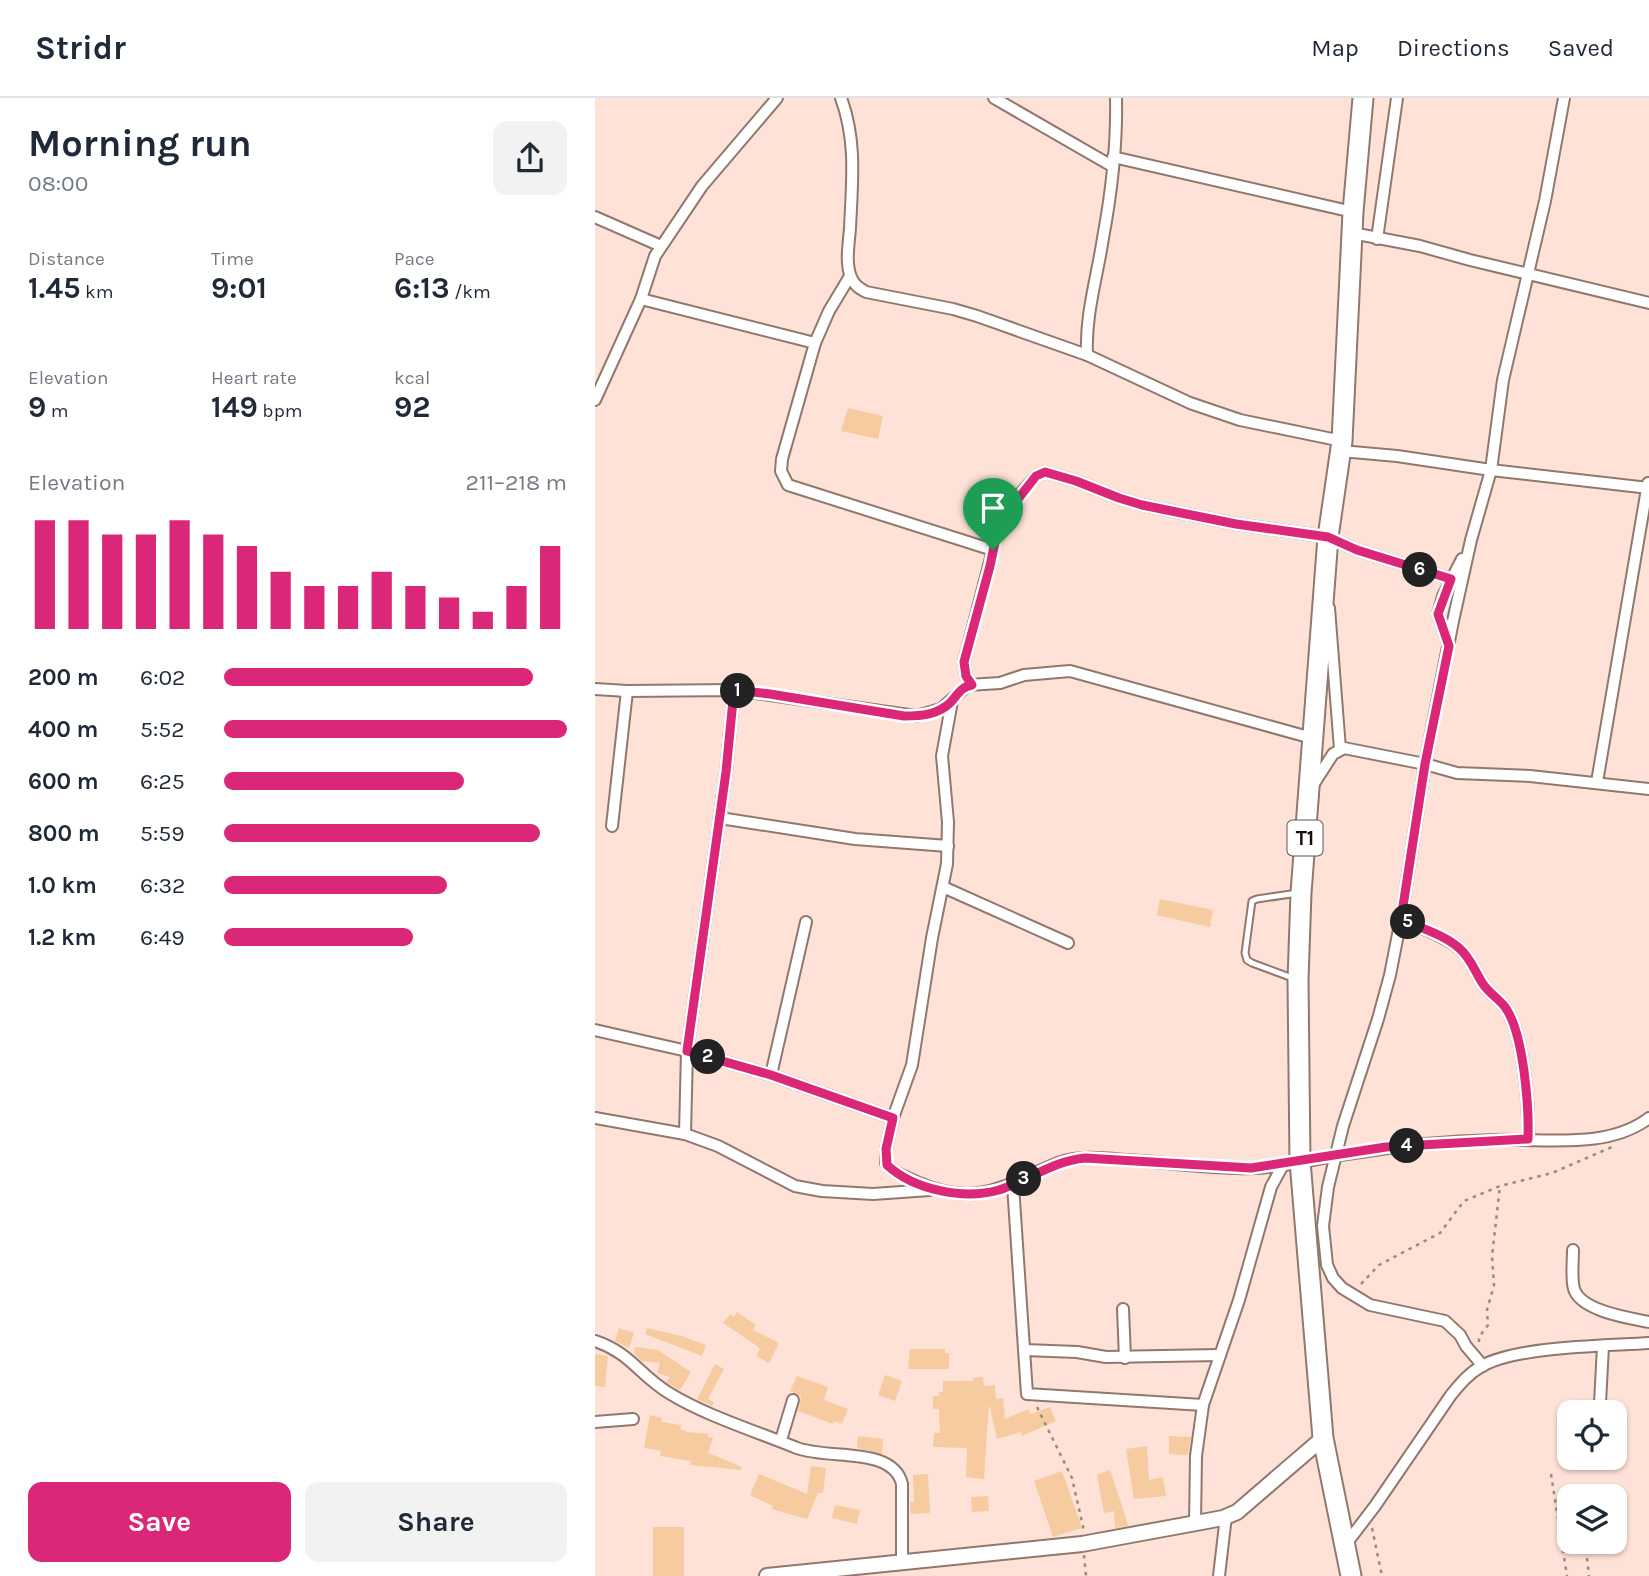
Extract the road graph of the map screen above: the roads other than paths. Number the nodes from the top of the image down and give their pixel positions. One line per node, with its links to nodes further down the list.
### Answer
1 (777, 98): 13 (street)
2 (841, 98): 15 (street)
3 (994, 98): 8 (street)
4 (1116, 98): 8 (street)
5 (1363, 98): 9 (highway, T1)
6 (1397, 98): 12 (street)
7 (1564, 98): 14 (street)
8 (1112, 162): 9 (street); 19 (street)
9 (1353, 212): 11 (highway, T1)
10 (595, 217): 13 (street)
11 (1352, 233): 12 (street); 21 (highway, T1)
12 (1377, 239): 14 (street)
13 (661, 246): 16 (street)
14 (1528, 272): 17 (street); 22 (street)
15 (850, 276): 18 (street); 19 (street)
16 (641, 299): 18 (street); 20 (street)
17 (1649, 303)
18 (815, 343): 26 (street)
19 (1087, 355): 21 (street)
20 (595, 400)
21 (1341, 446): 22 (street); 24 (highway, T1)
22 (1491, 470): 23 (street); 25 (street)
23 (1648, 485): 38 (street)
24 (1328, 537): 26 (street); 27 (street); 28 (highway, T1)
25 (1471, 540): 27 (street); 29 (street)
26 (993, 550): 30 (street)
27 (1451, 579): 29 (street)
28 (1324, 582): 35 (highway, T1); 36 (street)
29 (1449, 646): 37 (street)
30 (972, 685): 34 (street); 35 (street)
31 (595, 689): 33 (street)
32 (734, 690): 33 (street); 34 (street); 41 (street)
33 (627, 691): 42 (street)
34 (952, 701): 43 (street)
35 (1312, 738): 40 (highway, T1)
36 (1340, 748): 37 (street); 40 (street)
37 (1425, 764): 38 (street); 46 (street)
38 (1597, 782): 39 (street)
39 (1649, 789)
40 (1310, 790): 45 (highway, T1)
41 (720, 818): 43 (street); 51 (street)
42 (611, 826)
43 (949, 846): 44 (street)
44 (943, 887): 48 (street); 54 (street)
45 (1301, 892): 49 (highway, T1); 49 (lane)
46 (1401, 919): 57 (street); 58 (street)
47 (806, 922): 52 (street)
48 (1068, 943)
49 (1298, 980): 59 (highway, T1)
50 (595, 1030): 51 (street)
51 (687, 1051): 52 (street); 56 (street)
52 (771, 1075): 54 (street)
53 (595, 1118): 56 (street)
54 (893, 1118): 61 (street)
55 (1649, 1118): 57 (street)
56 (685, 1134): 61 (street)
57 (1528, 1139): 58 (street)
58 (1336, 1155): 59 (street); 71 (street)
59 (1291, 1163): 60 (street); 69 (street); 77 (highway, T1)
60 (1013, 1185): 61 (street); 68 (street)
61 (936, 1189)
62 (1573, 1250): 64 (street)
63 (1123, 1309): 70 (street)
64 (1649, 1322)
65 (595, 1341): 78 (street)
66 (1649, 1343): 67 (street)
67 (1603, 1346): 71 (street); 73 (street)
68 (1025, 1350): 70 (street); 74 (street)
69 (1220, 1355): 70 (street); 74 (street)
70 (1125, 1358)
71 (1485, 1365): 81 (street)
72 (793, 1400): 78 (street)
73 (1600, 1400)
74 (1203, 1405): 80 (street)
75 (633, 1419): 76 (street)
76 (595, 1422)
77 (1323, 1438): 79 (street); 81 (highway, T1)
78 (781, 1440): 82 (street)
79 (1226, 1516): 80 (street); 85 (street)
80 (1195, 1524): 82 (street)
81 (1346, 1544): 86 (highway, T1)
82 (902, 1563): 83 (street)
83 (868, 1571): 84 (street)
84 (767, 1576)
85 (1219, 1576)
86 (1351, 1576)

